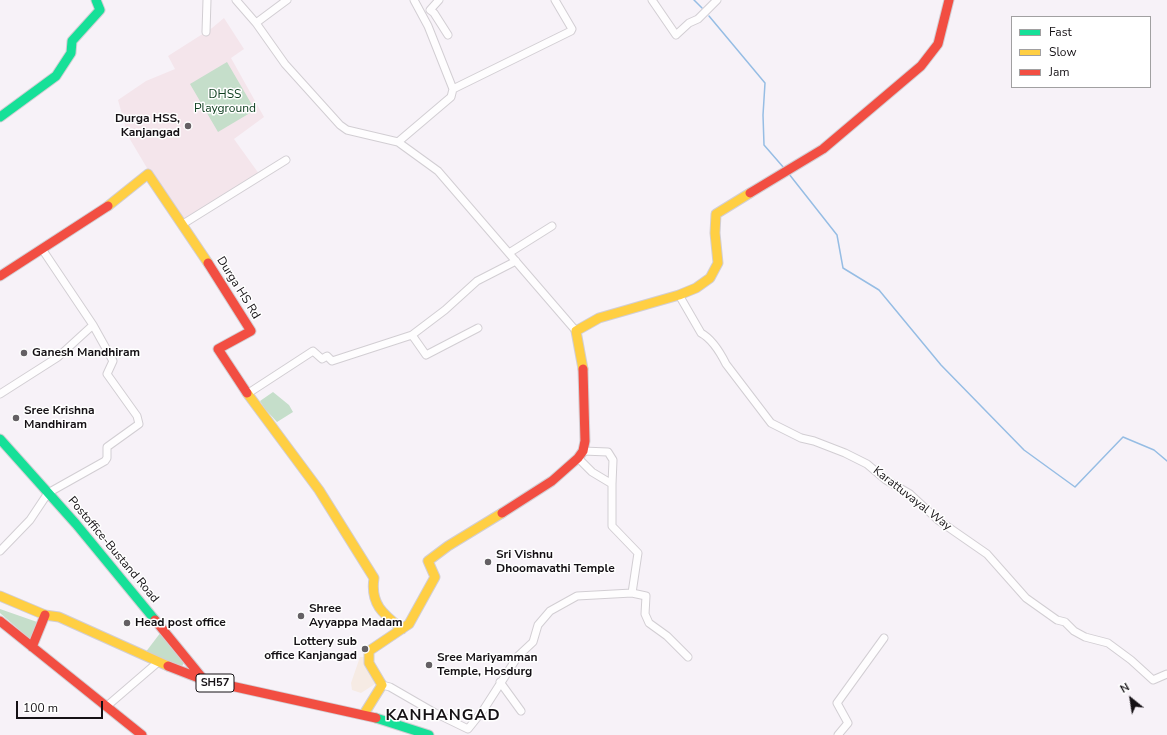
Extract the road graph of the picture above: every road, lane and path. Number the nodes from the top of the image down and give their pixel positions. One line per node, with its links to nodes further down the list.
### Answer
1 (96, 0): 15 (street)
2 (207, 0): 12 (street)
3 (236, 0): 11 (street)
4 (287, 0): 11 (street)
5 (414, 0): 14 (street)
6 (439, 0): 13 (street)
7 (555, 0): 14 (street)
8 (717, 0): 10 (street)
9 (949, 0): 24 (street)
10 (654, 1)
11 (256, 23): 16 (street)
12 (206, 32)
13 (448, 35)
14 (453, 89): 16 (street)
15 (0, 117)
16 (398, 142): 21 (street)
17 (286, 160): 18 (street)
18 (183, 224): 20 (street, Durga HS Rd); 30 (street, Durga HS Rd)
19 (552, 226): 21 (street)
20 (42, 250): 23 (street, Durga HS Rd); 25 (street)
21 (509, 253): 22 (street)
22 (516, 261): 27 (street); 28 (street)
23 (0, 276)
24 (679, 295): 27 (street); 47 (street, Karattuvayal Way)
25 (93, 325): 29 (street); 34 (street)
26 (478, 328): 28 (street)
27 (576, 331): 32 (street)
28 (412, 335): 30 (street)
29 (0, 394)
30 (247, 394): 42 (street, Durga HS Rd)
31 (0, 439): 34 (street, Postoffice-Bustand Road)
32 (580, 454): 33 (street); 33 (street); 42 (street)
33 (612, 484): 36 (street)
34 (48, 493): 35 (street); 48 (street, Postoffice-Bustand Road)
35 (0, 551)
36 (632, 593): 45 (street); 49 (street)
37 (0, 596): 38 (street, SH57)
38 (11, 601): 39 (street); 40 (street, SH57)
39 (0, 603)
40 (45, 614): 44 (street); 46 (street, SH57)
41 (0, 621): 44 (street)
42 (402, 629): 50 (street)
43 (884, 638): 56 (street)
44 (32, 647): 51 (street)
45 (688, 657)
46 (157, 663): 48 (street, SH57); 51 (street)
47 (1167, 674)
48 (204, 680): 53 (street, SH57)
49 (500, 682): 50 (street); 52 (street)
50 (382, 685): 53 (street)
51 (107, 706): 54 (street)
52 (521, 711)
53 (364, 714): 55 (street, SH57)
54 (142, 735)
55 (429, 735)
56 (838, 735)

